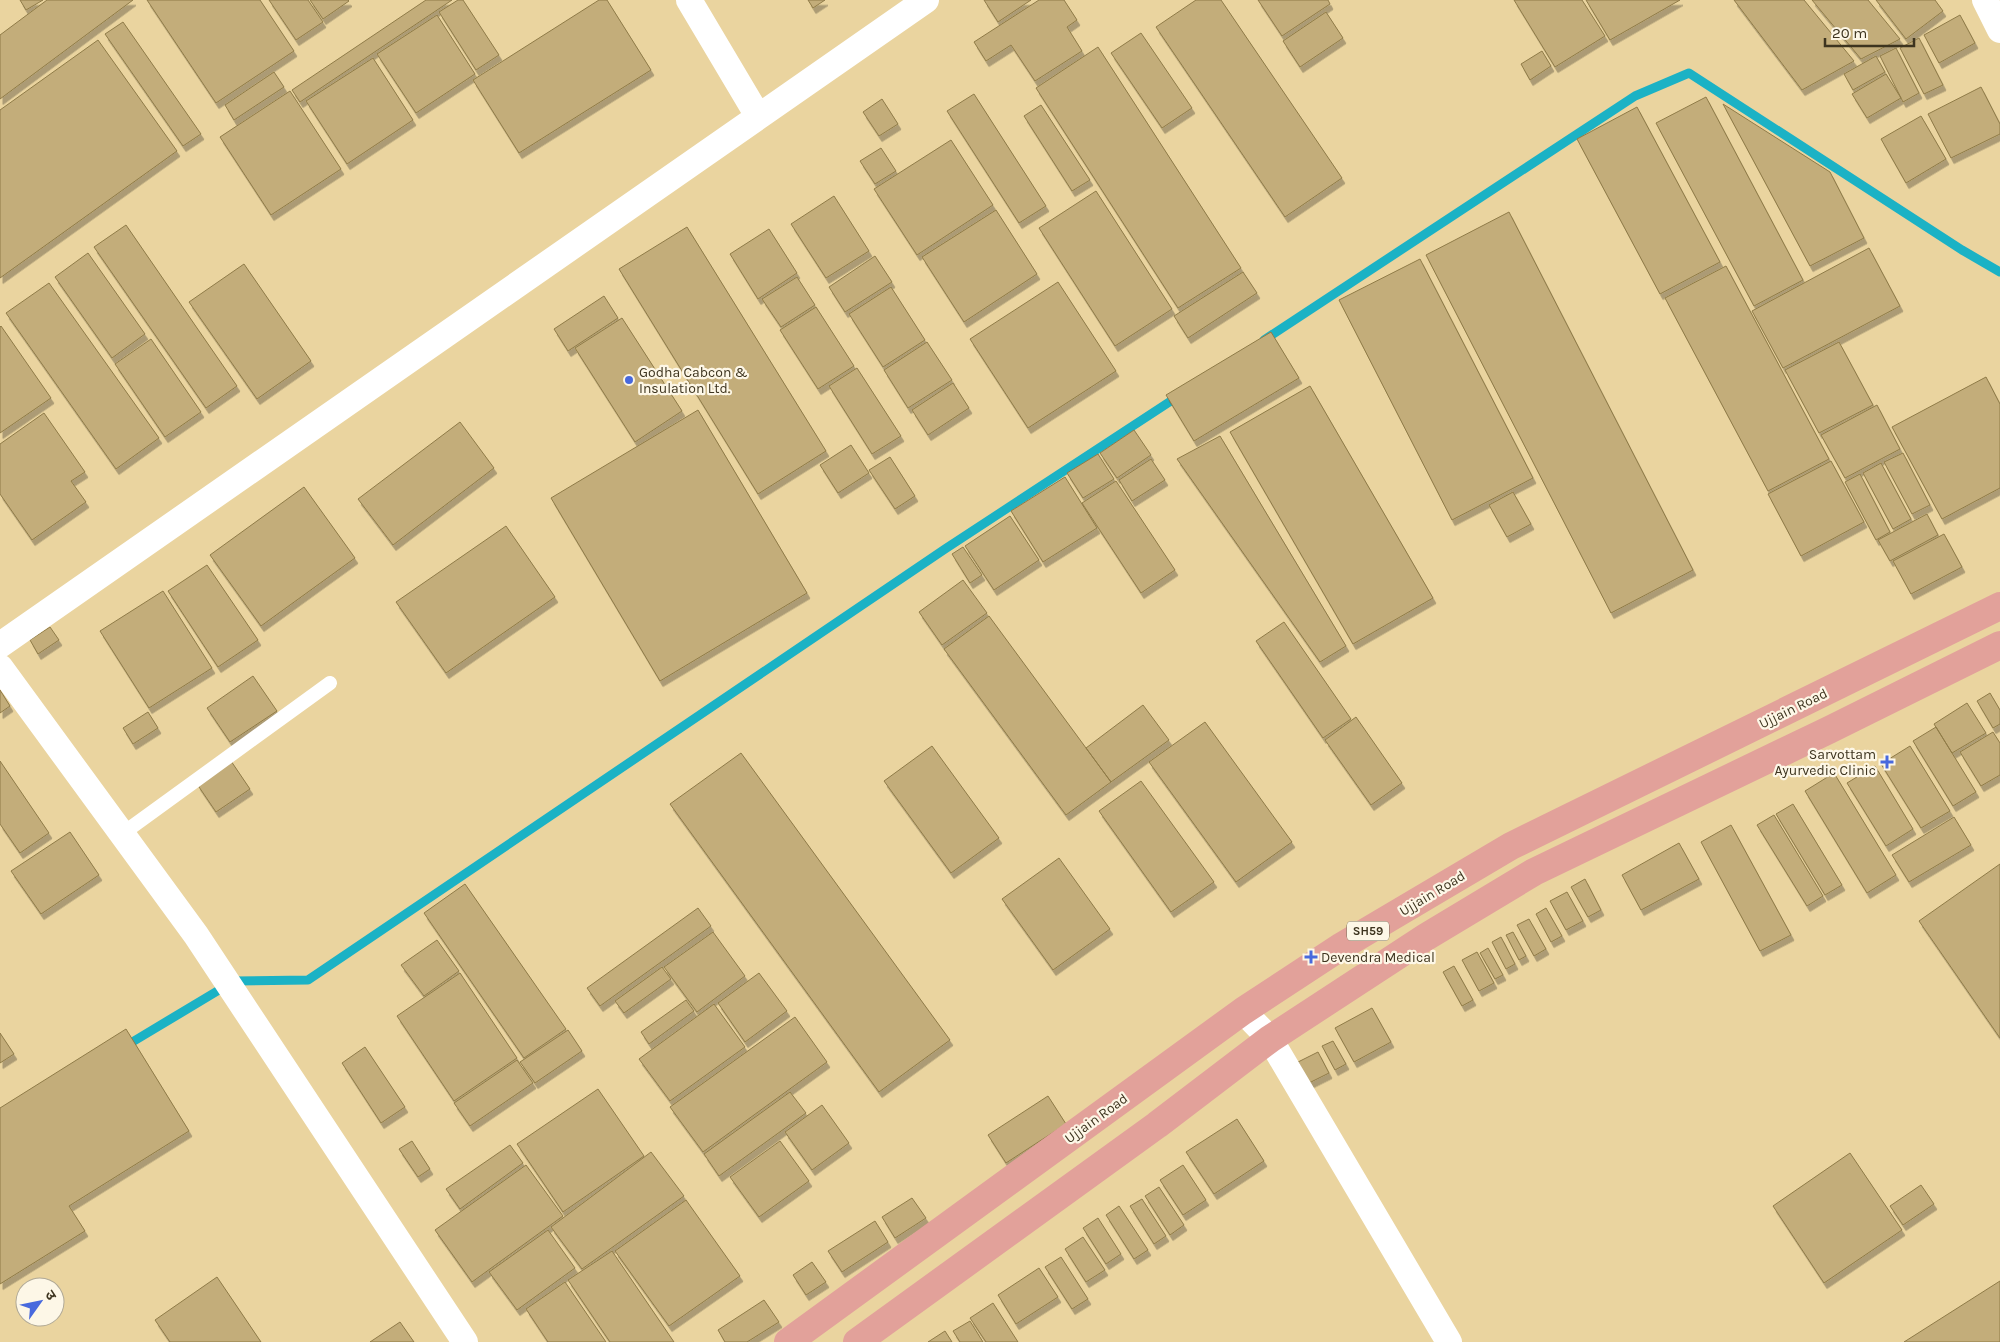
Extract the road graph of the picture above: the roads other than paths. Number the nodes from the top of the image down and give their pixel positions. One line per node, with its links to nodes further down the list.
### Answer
1 (690, 0): 5 (street)
2 (926, 0): 5 (street)
3 (1985, 0): 4 (street)
4 (2000, 30)
5 (758, 116): 7 (street)
6 (2000, 606): 12 (main road, Ujjain Road / SH59)
7 (0, 645)
8 (2000, 645): 13 (main road, SH59)
9 (0, 667): 11 (street)
10 (330, 682): 11 (lane)
11 (122, 834): 14 (street)
12 (1243, 1010): 13 (street); 15 (main road, Ujjain Road / SH59)
13 (1270, 1039): 16 (main road, SH59); 17 (street)
14 (465, 1342)
15 (788, 1342)
16 (857, 1342)
17 (1449, 1342)

